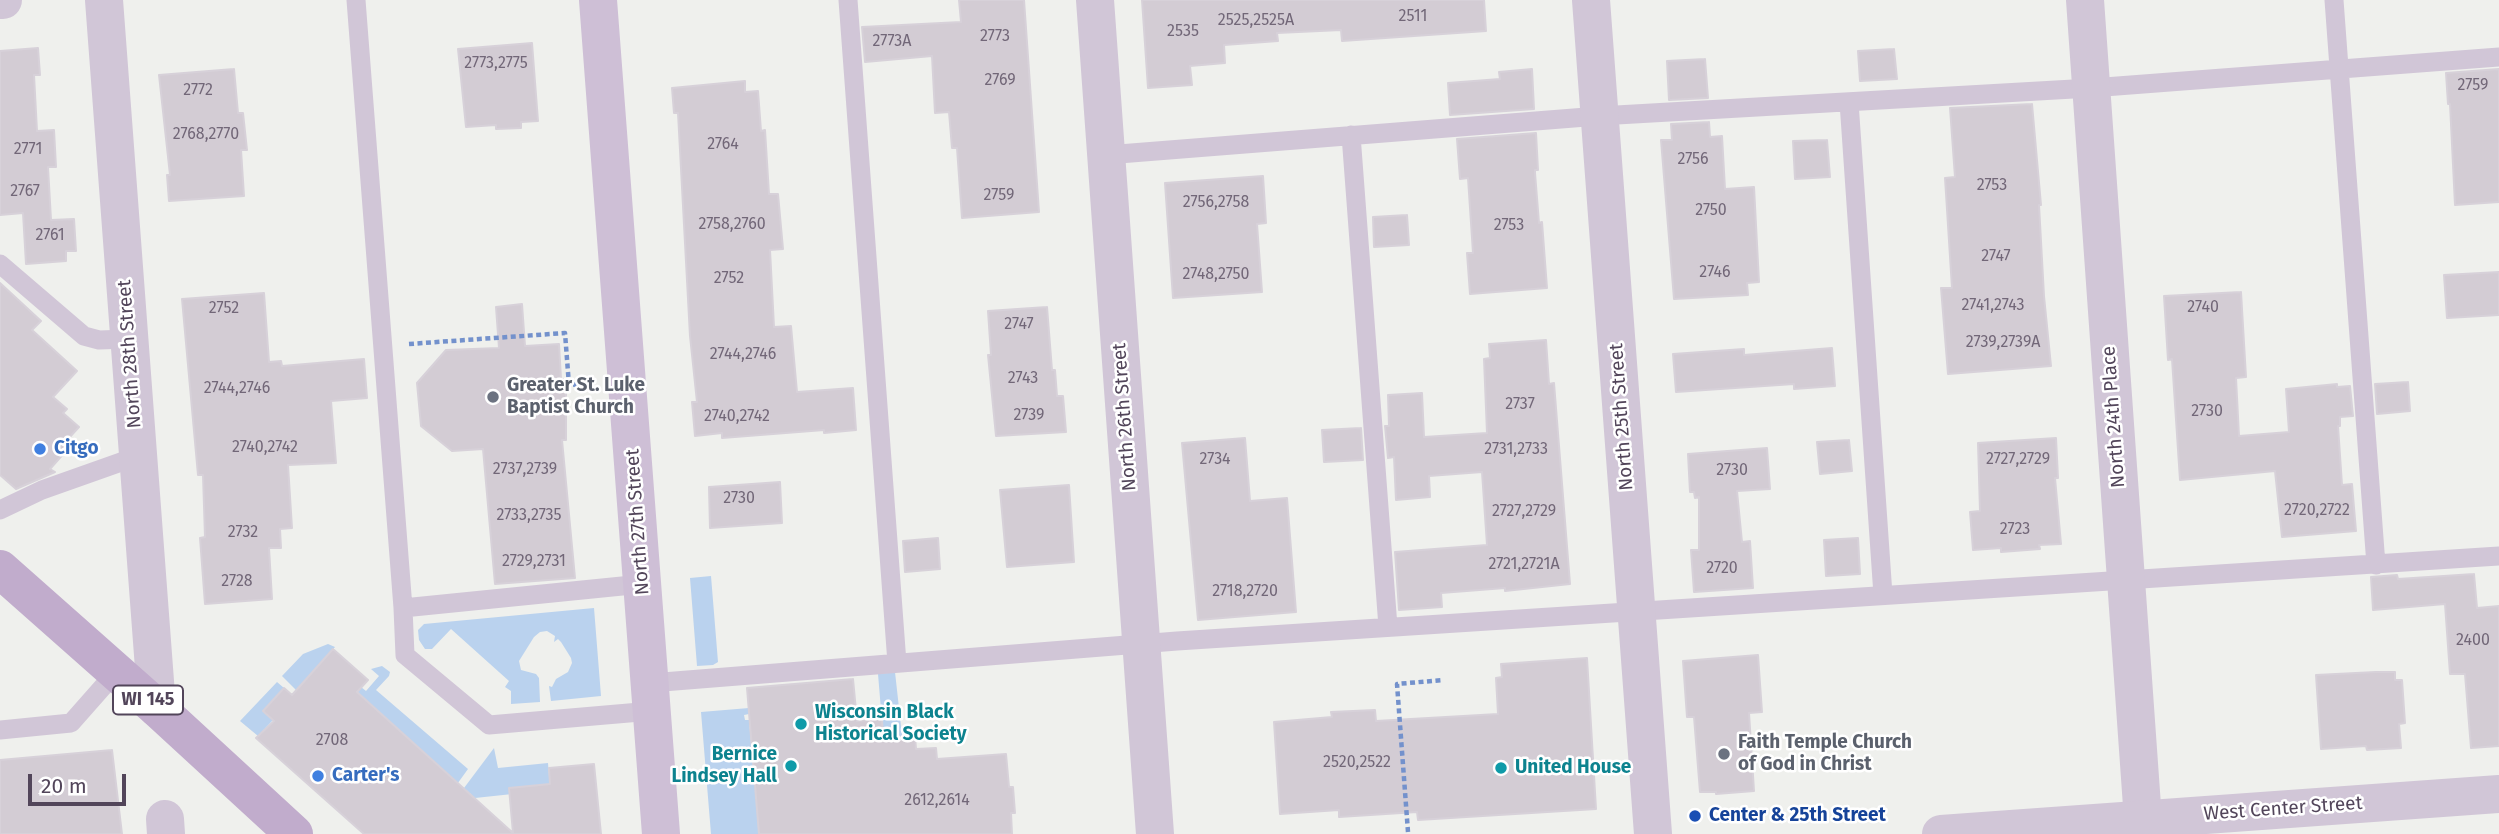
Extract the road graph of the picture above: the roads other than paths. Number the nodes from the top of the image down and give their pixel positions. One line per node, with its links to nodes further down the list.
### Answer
1 (104, 0): 17 (street, North 28th Street)
2 (356, 0): 26 (lane)
3 (598, 0): 24 (main road, North 27th Street)
4 (848, 0): 30 (lane)
5 (1095, 0): 15 (street, North 26th Street)
6 (1591, 0): 13 (street, North 25th Street)
7 (2085, 0): 11 (street, North 24th Place)
8 (2334, 0): 10 (lane)
9 (2499, 57): 10 (lane)
10 (2340, 69): 11 (lane); 21 (lane)
11 (2091, 88): 12 (lane); 22 (street, North 24th Place)
12 (1849, 102): 13 (lane); 25 (lane)
13 (1599, 116): 14 (lane); 27 (street, North 25th Street)
14 (1351, 135): 15 (lane); 28 (lane)
15 (1106, 155): 29 (street, North 26th Street)
16 (0, 264): 17 (lane)
17 (129, 339): 18 (street, North 28th Street)
18 (138, 456): 19 (lane); 33 (street, North 28th Street)
19 (0, 510)
20 (2499, 556): 21 (lane)
21 (2376, 565): 22 (lane)
22 (2126, 580): 25 (lane); 36 (street, North 24th Place)
23 (5, 583): 31 (main road, WI 145)
24 (642, 584): 26 (lane); 32 (main road, North 27th Street)
25 (1883, 595): 27 (lane)
26 (403, 608): 32 (lane)
27 (1636, 610): 28 (lane); 40 (street, North 25th Street)
28 (1388, 627): 29 (lane)
29 (1141, 644): 30 (lane); 39 (street, North 26th Street)
30 (897, 663): 32 (lane)
31 (116, 672): 33 (main road, WI 145); 34 (lane)
32 (651, 697): 38 (main road, North 27th Street)
33 (157, 708): 37 (main road, WI 145)
34 (0, 730)
35 (2499, 794): 36 (street, West Center Street)
36 (2143, 827): 41 (street, West Center Street)
37 (294, 834)
38 (661, 834)
39 (1155, 834)
40 (1653, 834)
41 (1941, 834)

